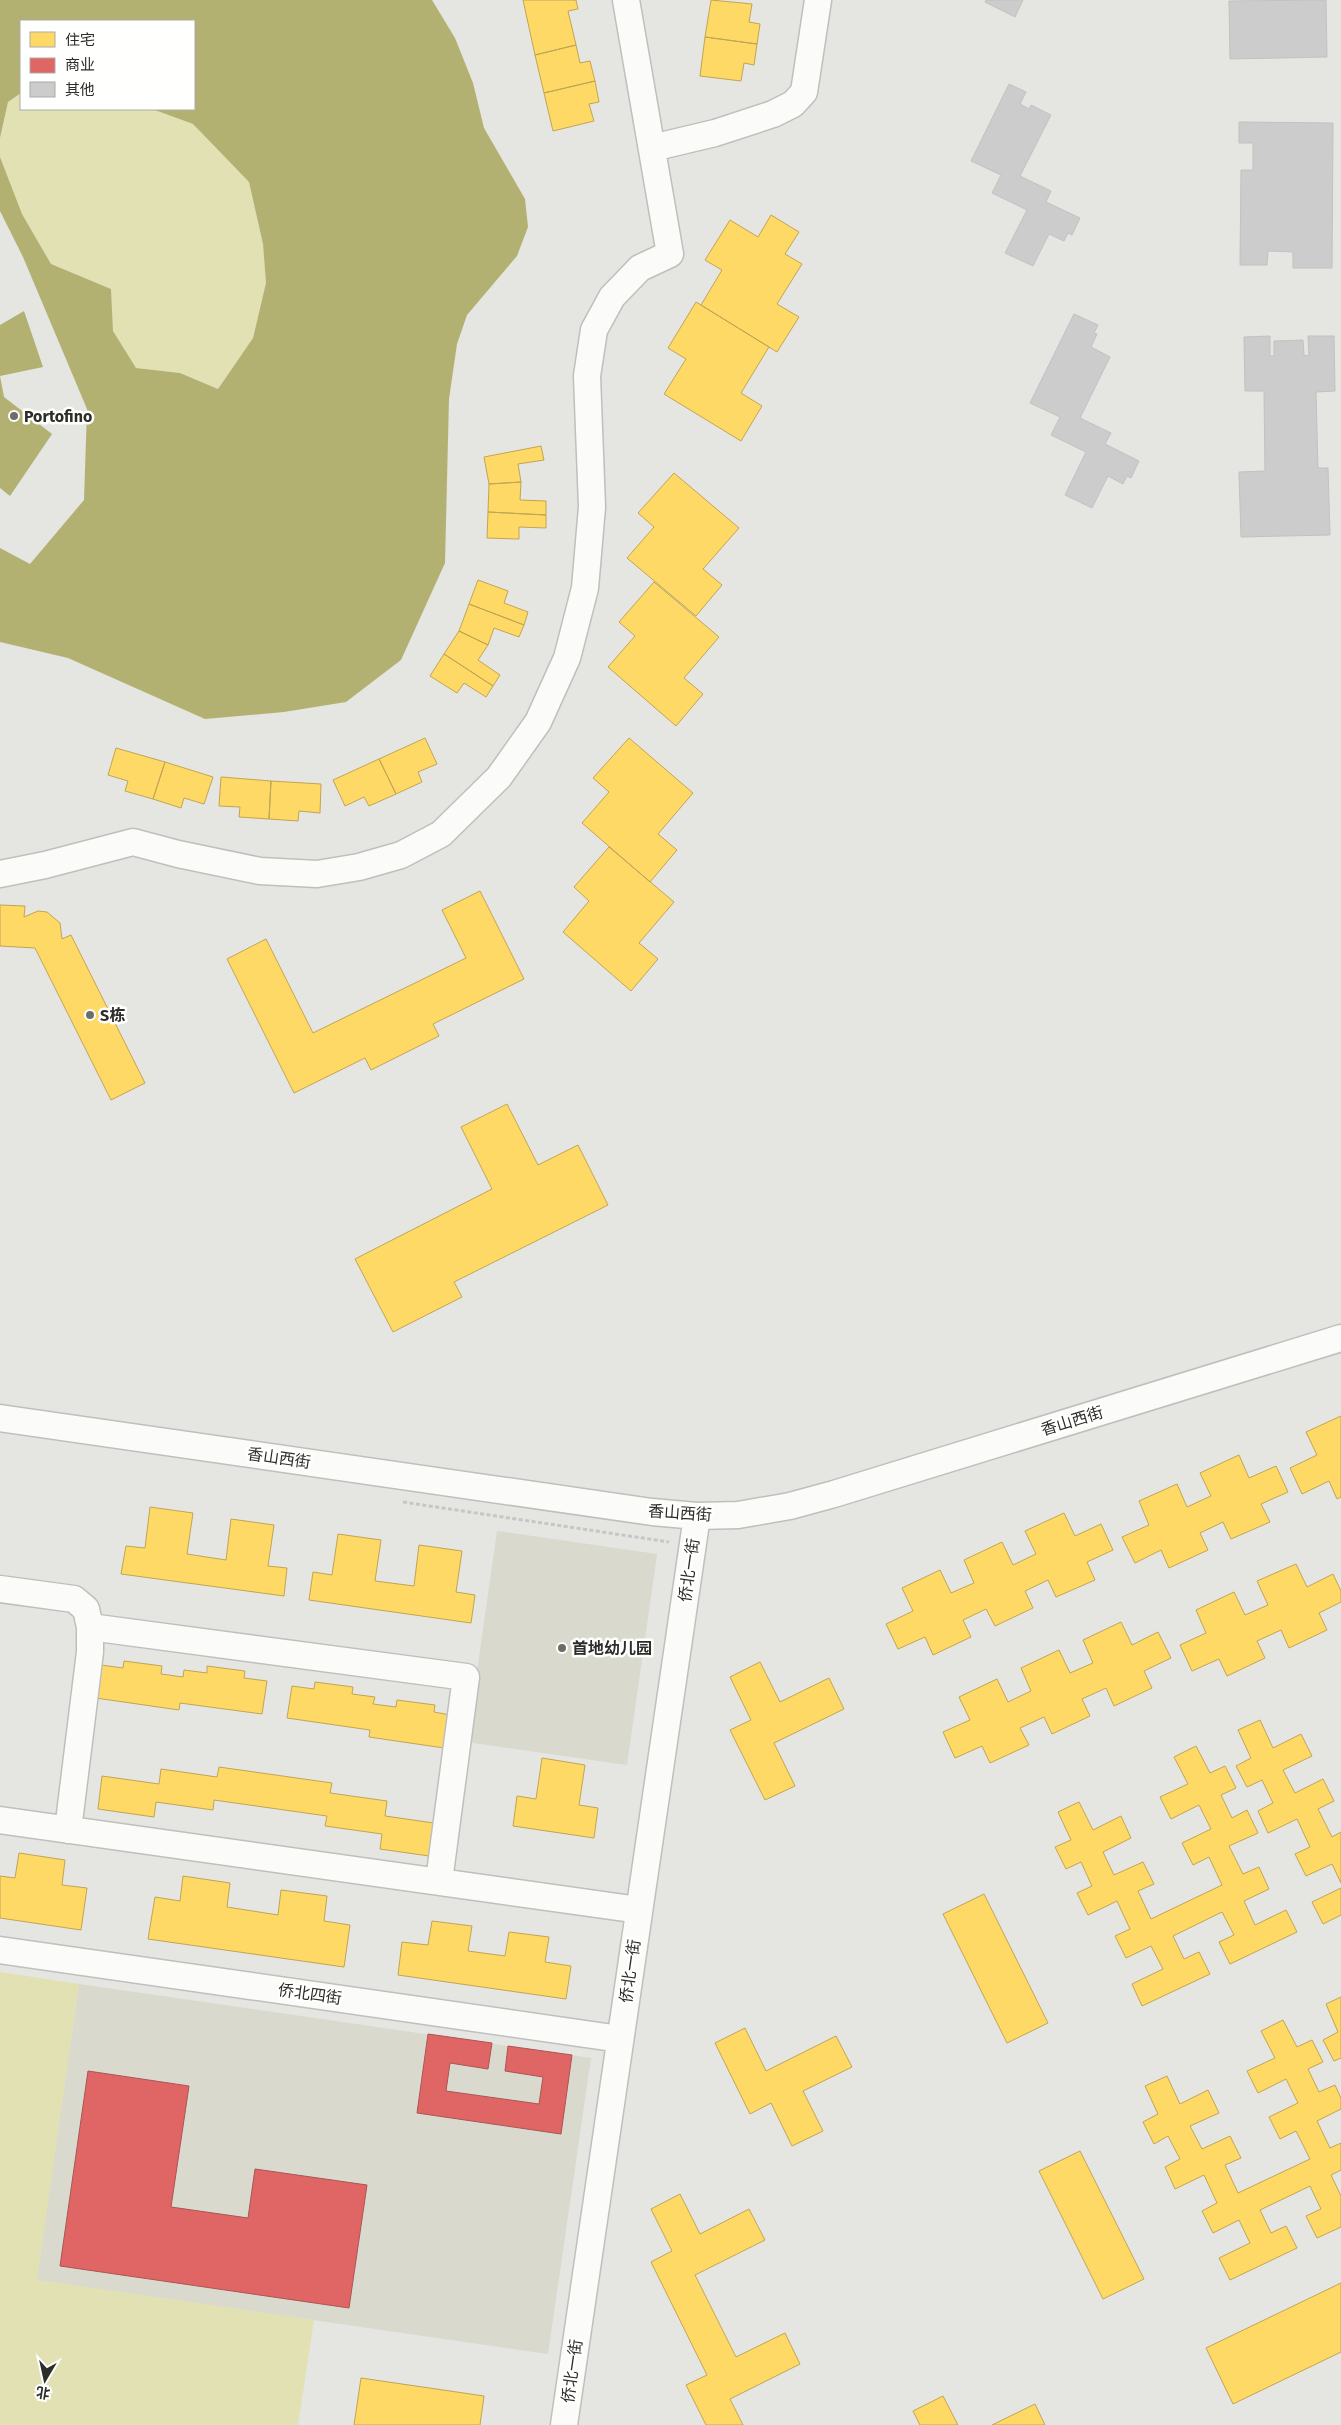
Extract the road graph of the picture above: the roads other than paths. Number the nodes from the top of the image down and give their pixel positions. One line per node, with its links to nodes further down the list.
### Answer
1 (626, 0): 3 (street)
2 (818, 0): 3 (street)
3 (652, 148): 4 (street)
4 (0, 874)
5 (1341, 1338): 7 (street, 香山西街)
6 (0, 1418): 7 (street, 香山西街)
7 (697, 1516): 13 (street, 侨北一街)
8 (0, 1589): 9 (street)
9 (90, 1627): 11 (street); 12 (street)
10 (0, 1820): 11 (street)
11 (68, 1830): 12 (street)
12 (439, 1881): 13 (street)
13 (639, 1910): 15 (street, 侨北一街)
14 (0, 1950): 15 (street, 侨北四街)
15 (620, 2039): 16 (street, 侨北一街)
16 (564, 2425)

